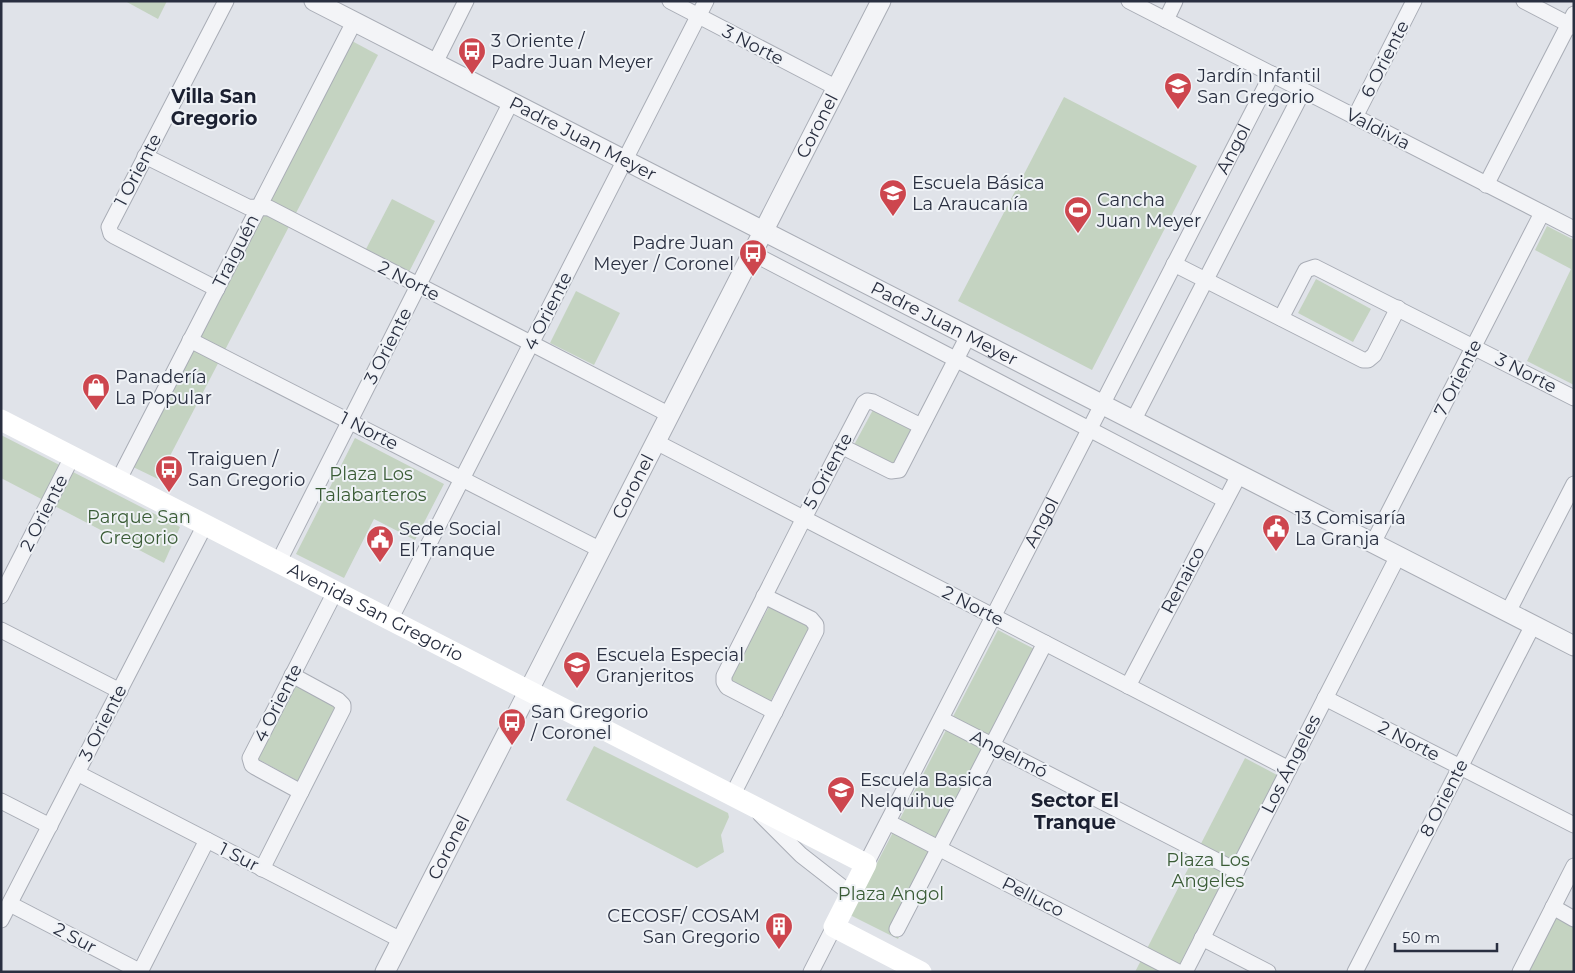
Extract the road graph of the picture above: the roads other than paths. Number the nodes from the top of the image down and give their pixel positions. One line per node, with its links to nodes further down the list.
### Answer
1 (226, 1): 21 (street, 1 Oriente)
2 (314, 1): 13 (street, Padre Juan Meyer)
3 (466, 1): 15 (street)
4 (670, 1): 11 (street, 3 Norte)
5 (706, 1): 11 (street, 4 Oriente)
6 (881, 1): 17 (street, Coronel)
7 (1130, 1): 12 (street, Valdivia)
8 (1175, 1): 12 (street)
9 (1414, 1): 20 (street, 6 Oriente)
10 (1524, 1): 14 (street)
11 (698, 16): 17 (street, 3 Norte); 22 (street, 4 Oriente)
12 (1166, 20): 16 (street, Valdivia)
13 (354, 22): 15 (street, Padre Juan Meyer); 24 (street, Traiguén)
14 (1572, 22): 23 (street)
15 (435, 63): 19 (street, Padre Juan Meyer)
16 (1272, 74): 18 (street, Valdivia); 29 (street, Angol)
17 (837, 88): 27 (street, Coronel)
18 (1303, 90): 20 (street, Valdivia); 30 (street, Angol)
19 (512, 102): 22 (street, Padre Juan Meyer); 31 (street, 3 Oriente)
20 (1355, 117): 23 (street, Valdivia)
21 (145, 156): 24 (street, 2 Norte); 32 (street, 1 Oriente)
22 (624, 160): 27 (street, Padre Juan Meyer); 37 (street, 4 Oriente)
23 (1486, 185): 25 (street, Valdivia)
24 (258, 208): 31 (street, 2 Norte); 32 (street, Traiguén)
25 (1542, 213): 26 (street, Valdivia); 38 (street, 7 Oriente)
26 (1574, 229)
27 (763, 231): 28 (street, Coronel); 35 (street, Padre Juan Meyer)
28 (752, 253): 39 (street, Padre Juan Meyer); 42 (street, Coronel)
29 (1174, 264): 30 (street); 41 (street, Angol)
30 (1206, 280): 34 (street); 44 (street, Angol)
31 (419, 286): 37 (street, 2 Norte); 45 (street, 3 Oriente)
32 (217, 289): 36 (street, Traiguén)
33 (1398, 308): 34 (street, 3 Norte); 34 (street); 38 (street, 3 Norte)
34 (1281, 318)
35 (968, 336): 39 (street); 41 (street, Padre Juan Meyer)
36 (190, 340): 45 (street, 1 Norte); 53 (street, Traiguén)
37 (531, 344): 42 (street, 2 Norte); 52 (street, 4 Oriente)
38 (1474, 347): 40 (street, 3 Norte); 58 (street, 7 Oriente)
39 (956, 360): 46 (street); 47 (street, Padre Juan Meyer)
40 (1574, 398)
41 (1102, 405): 44 (street, Padre Juan Meyer); 47 (street, Angol)
42 (670, 415): 48 (street, Coronel)
43 (1, 420): 50 (main road, Avenida San Gregorio)
44 (1134, 421): 51 (street, Padre Juan Meyer)
45 (350, 422): 52 (street, 1 Norte); 61 (street, 3 Oriente)
46 (921, 426): 49 (street, 5 Oriente); 49 (street)
47 (1089, 430): 55 (street, Padre Juan Meyer); 66 (street, Angol)
48 (656, 442): 56 (street, 2 Norte); 59 (street, Coronel)
49 (841, 446): 56 (street, 5 Oriente)
50 (72, 457): 53 (main road, Avenida San Gregorio); 63 (street, 2 Oriente)
51 (1238, 475): 55 (street, Renaico); 58 (street, Padre Juan Meyer)
52 (462, 479): 59 (street, 1 Norte); 67 (street, 4 Oriente)
53 (118, 481): 57 (main road, Avenida San Gregorio)
54 (1574, 484): 65 (street)
55 (1226, 500): 73 (street, Renaico)
56 (804, 518): 64 (street, 5 Oriente); 66 (street, 2 Norte)
57 (205, 525): 61 (main road, Avenida San Gregorio); 74 (street, 3 Oriente)
58 (1374, 544): 60 (street, Padre Juan Meyer)
59 (601, 550): 75 (street, Coronel)
60 (1398, 556): 65 (street, Padre Juan Meyer); 76 (street, Los Ángeles)
61 (278, 563): 62 (main road, Avenida San Gregorio)
62 (335, 592): 67 (main road, Avenida San Gregorio); 72 (street, 4 Oriente)
63 (1, 596)
64 (764, 596): 77 (street, 5 Oriente); 77 (street)
65 (1508, 612): 68 (street, Padre Juan Meyer)
66 (993, 616): 70 (street, 2 Norte); 78 (street, Angol)
67 (390, 620): 75 (main road, Avenida San Gregorio)
68 (1533, 625): 71 (street, Padre Juan Meyer); 80 (street, 8 Oriente)
69 (1, 630): 74 (street)
70 (1045, 642): 73 (street, 2 Norte); 79 (street)
71 (1574, 646)
72 (292, 675): 83 (street, 4 Oriente); 83 (street)
73 (1128, 686): 81 (street, 2 Norte)
74 (120, 691): 82 (street, 3 Oriente)
75 (528, 691): 84 (main road, Avenida San Gregorio); 105 (street, Coronel)
76 (1325, 698): 80 (street, 2 Norte); 81 (street, Los Ángeles)
77 (775, 712): 84 (street)
78 (941, 719): 79 (street, Angelmó); 86 (street, Angol)
79 (992, 745): 91 (street); 96 (street, Angelmó)
80 (1460, 767): 87 (street, 2 Norte); 113 (street, 8 Oriente)
81 (1289, 769): 96 (street, Los Ángeles)
82 (77, 773): 88 (street, 3 Oriente); 90 (street, 1 Sur)
83 (301, 792): 95 (street)
84 (741, 800): 89 (main road, Avenida San Gregorio); 92 (street, Avenida San Gregorio)
85 (1, 801): 88 (street)
86 (888, 822): 91 (street, Pelluco); 93 (street, Angol)
87 (1574, 825)
88 (50, 826): 98 (street, 3 Oriente)
89 (811, 836): 92 (street); 93 (main road, Avenida San Gregorio)
90 (207, 840): 95 (street, 1 Sur); 106 (street)
91 (939, 848): 103 (street); 110 (street, Pelluco)
92 (801, 855): 97 (street, Avenida San Gregorio)
93 (866, 864): 97 (main road, Angol)
94 (1574, 866): 99 (street)
95 (262, 869): 105 (street, 1 Sur)
96 (1237, 871): 104 (street, Los Ángeles)
97 (851, 894): 102 (main road, Angol)
98 (10, 904): 101 (street, 3 Oriente); 106 (street, 2 Sur)
99 (1553, 907): 100 (street); 114 (street)
100 (1574, 918)
101 (1, 920)
102 (834, 927): 108 (street, Angol); 109 (main road)
103 (898, 929)
104 (1202, 938): 111 (street, Los Ángeles); 112 (street)
105 (401, 940): 107 (street, Coronel)
106 (140, 972)
107 (385, 972)
108 (811, 972)
109 (921, 972)
110 (1178, 972)
111 (1185, 972)
112 (1268, 972)
113 (1355, 972)
114 (1520, 972)

